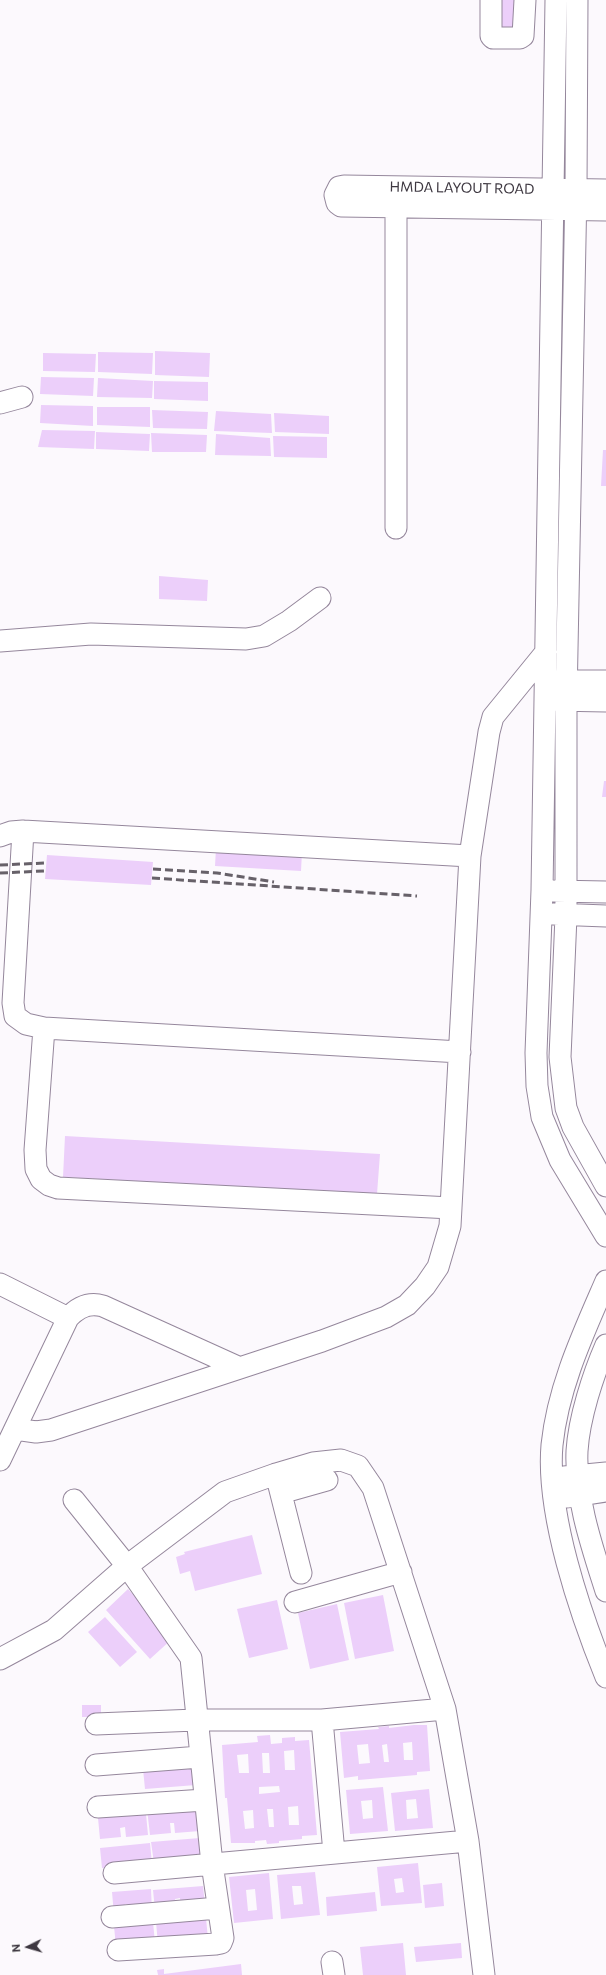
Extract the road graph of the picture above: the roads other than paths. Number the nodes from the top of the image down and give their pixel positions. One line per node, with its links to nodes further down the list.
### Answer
1 (491, 0): 2 (street)
2 (525, 0)
3 (556, 0): 6 (street)
4 (577, 0): 7 (street)
5 (395, 187): 6 (street, HMDA LAYOUT ROAD); 9 (street); 9 (street, HMDA LAYOUT ROAD)
6 (553, 189): 7 (street, HMDA LAYOUT ROAD); 10 (street)
7 (576, 189): 8 (street, HMDA LAYOUT ROAD); 11 (street)
8 (606, 190)
9 (396, 207): 10 (street); 15 (street)
10 (552, 210): 11 (street); 18 (street)
11 (574, 210): 12 (street); 20 (street)
12 (606, 210)
13 (22, 397): 14 (street)
14 (0, 403)
15 (396, 528)
16 (320, 598): 17 (street)
17 (0, 641)
18 (546, 652): 21 (street); 25 (street)
19 (606, 681): 20 (street)
20 (567, 690): 21 (street); 22 (street); 27 (street)
21 (545, 691): 26 (street)
22 (606, 701)
23 (23, 831): 24 (street); 25 (street); 32 (street)
24 (0, 836)
25 (470, 856): 33 (street)
26 (542, 890): 27 (street); 29 (street)
27 (566, 892): 28 (street); 30 (street)
28 (606, 892)
29 (541, 913): 30 (street); 36 (street)
30 (566, 916): 31 (street); 34 (street)
31 (606, 916)
32 (44, 1028): 33 (street); 35 (street)
33 (460, 1052): 35 (street)
34 (606, 1186)
35 (451, 1208): 41 (street)
36 (606, 1236)
37 (0, 1284): 39 (street)
38 (604, 1291): 48 (street)
39 (68, 1318): 41 (street); 42 (street)
40 (606, 1345): 47 (street)
41 (240, 1368): 42 (street)
42 (15, 1429): 43 (street)
43 (0, 1460)
44 (606, 1473): 47 (street)
45 (327, 1480): 46 (street)
46 (278, 1483): 51 (street); 52 (street); 53 (street)
47 (580, 1485): 48 (street); 49 (street); 54 (street)
48 (553, 1489): 57 (street)
49 (606, 1492)
50 (74, 1500): 51 (street)
51 (127, 1566): 56 (street); 59 (street)
52 (401, 1572): 55 (street); 58 (street)
53 (301, 1573)
54 (606, 1591)
55 (295, 1602)
56 (0, 1659)
57 (606, 1677)
58 (445, 1709): 60 (street); 66 (street)
59 (196, 1720): 60 (street); 61 (street); 62 (street)
60 (322, 1720): 67 (street)
61 (96, 1724)
62 (200, 1757): 63 (street); 64 (street)
63 (96, 1764)
64 (205, 1800): 65 (street); 68 (street)
65 (98, 1807)
66 (468, 1841): 67 (street); 73 (street)
67 (334, 1853): 68 (street)
68 (212, 1864): 69 (street); 70 (street)
69 (114, 1873)
70 (218, 1908): 71 (street); 72 (street)
71 (112, 1917)
72 (118, 1950)
73 (484, 1975)

